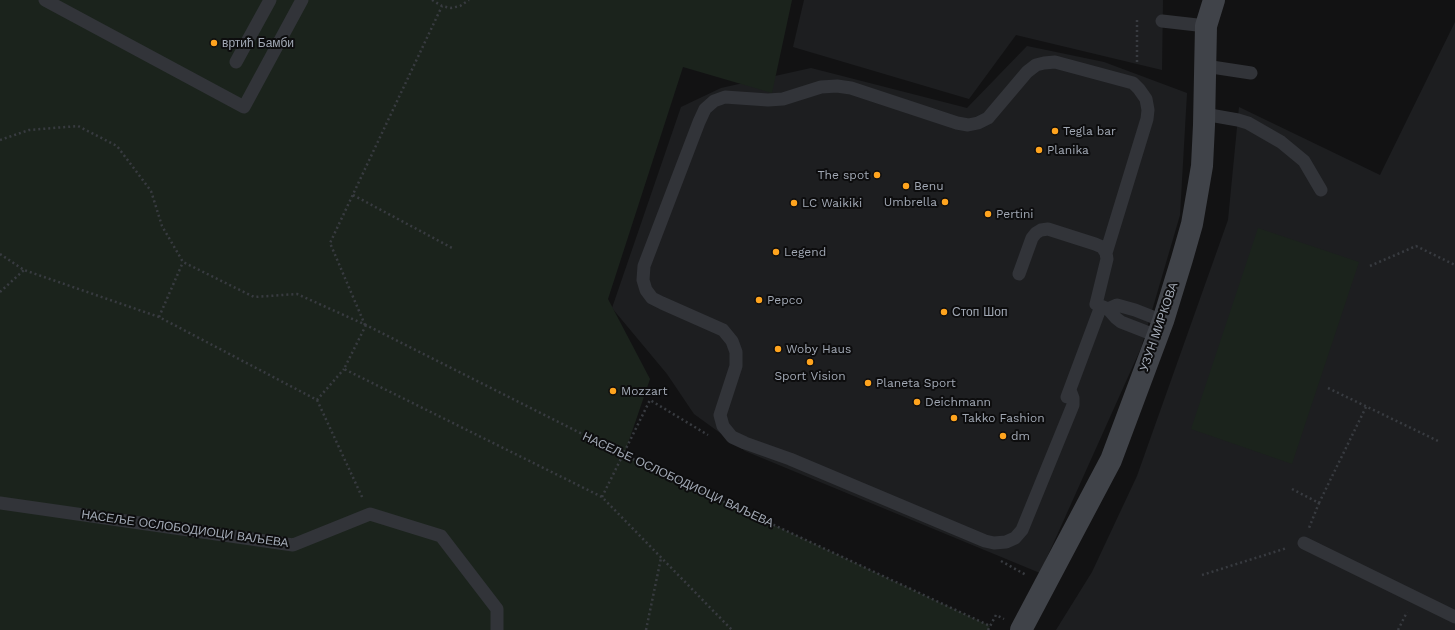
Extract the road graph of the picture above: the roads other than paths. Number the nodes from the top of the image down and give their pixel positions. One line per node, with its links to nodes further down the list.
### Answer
1 (45, 0): 3 (lane)
2 (270, 0): 8 (lane)
3 (302, 0)
4 (1198, 0): 7 (street)
5 (1214, 0): 7 (street, УЗУН МИРКОВА)
6 (1162, 21): 7 (lane)
7 (1206, 26): 9 (street, УЗУН МИРКОВА)
8 (236, 62)
9 (1205, 66): 10 (lane); 11 (street, УЗУН МИРКОВА)
10 (1251, 73)
11 (1204, 114): 12 (lane); 16 (street, УЗУН МИРКОВА)
12 (1320, 190)
13 (1106, 253): 14 (lane); 15 (lane); 17 (lane)
14 (1019, 274)
15 (1105, 307): 16 (lane); 17 (lane)
16 (1160, 328): 23 (street, УЗУН МИРКОВА)
17 (1070, 390): 18 (lane)
18 (1064, 408)
19 (0, 503): 22 (lane, НАСЕЉЕ ОСЛОБОДИОЦИ ВАЉЕВА)
20 (1304, 543): 21 (lane)
21 (1455, 617)
22 (497, 630)
23 (1021, 630)

